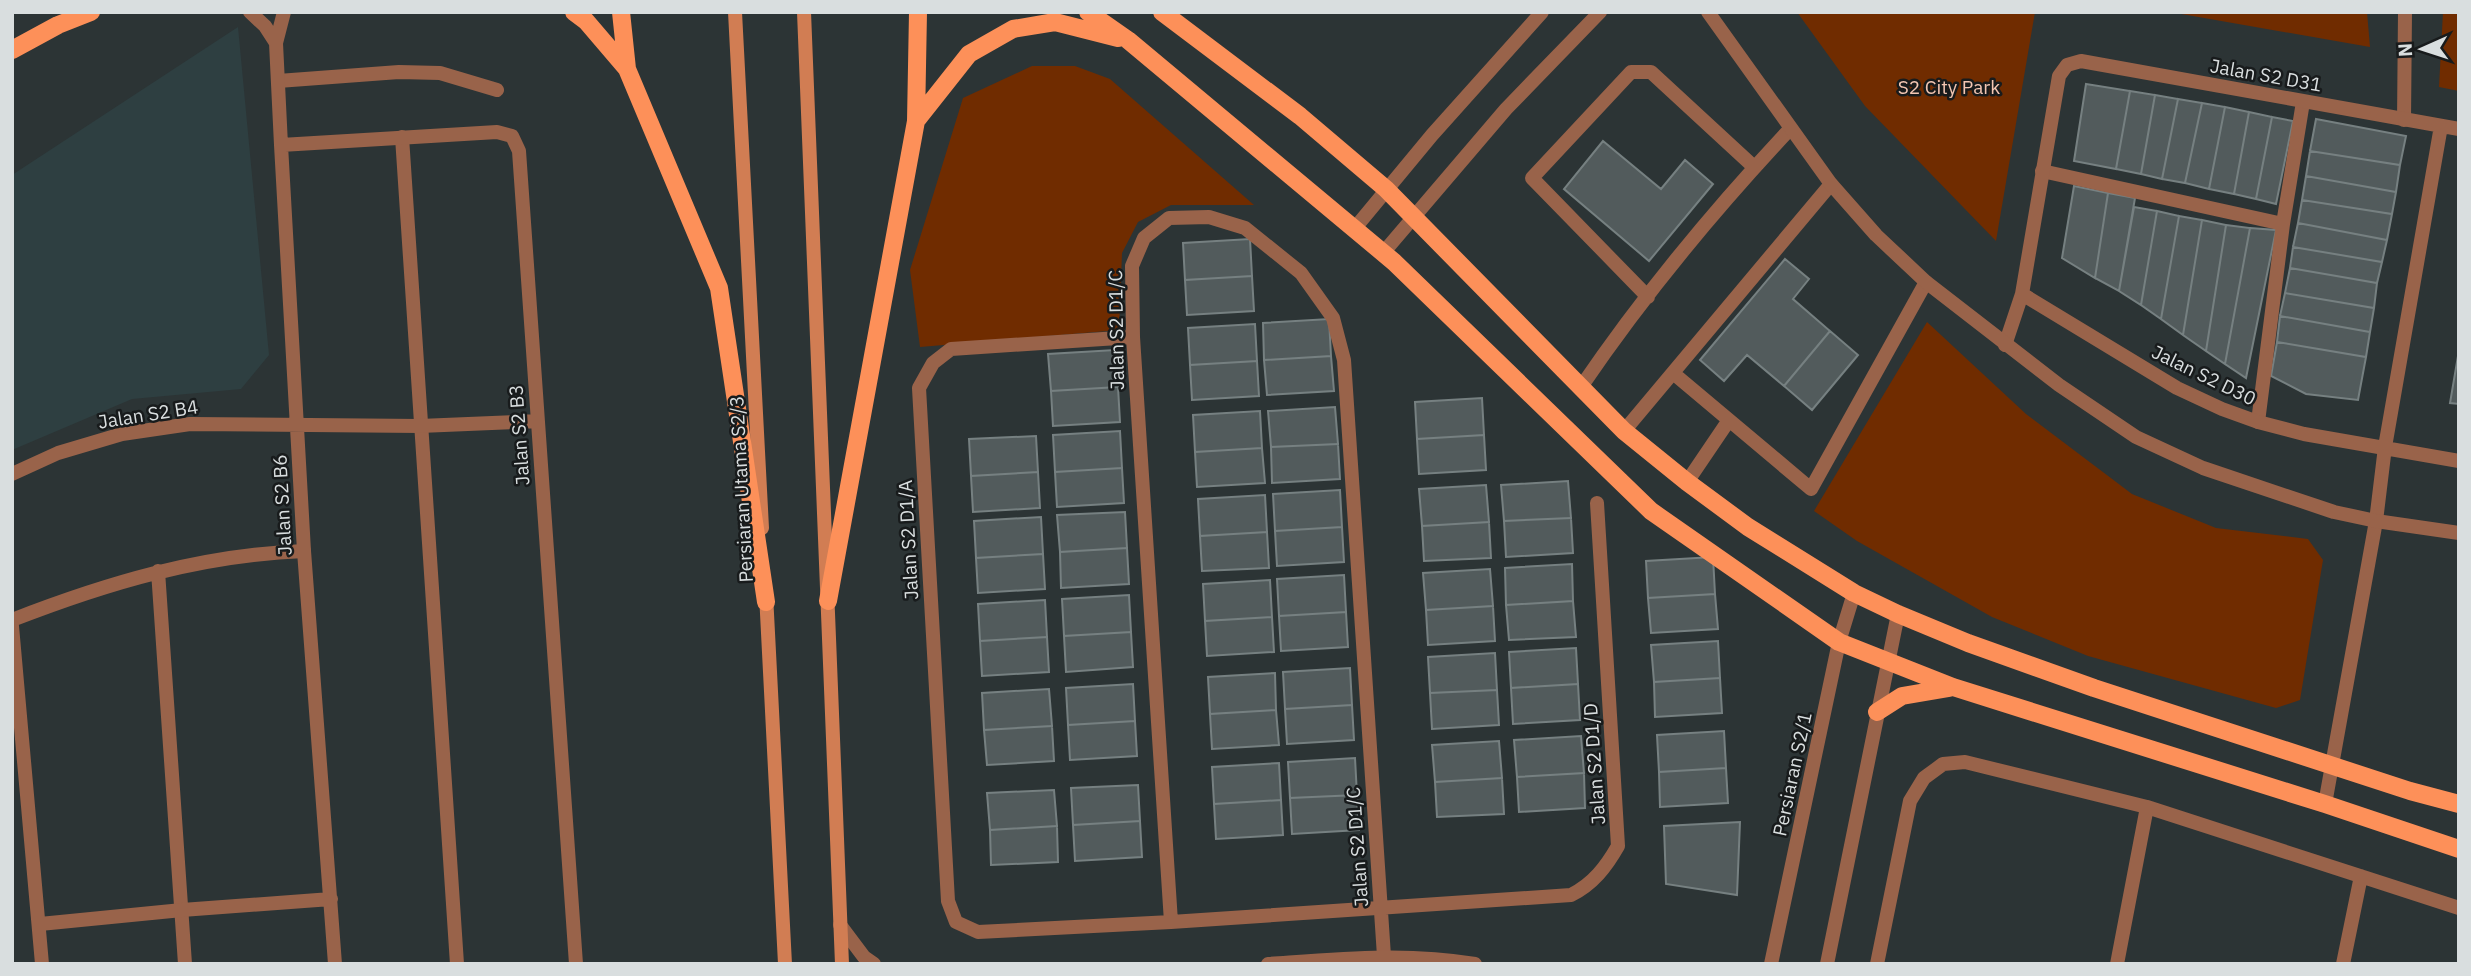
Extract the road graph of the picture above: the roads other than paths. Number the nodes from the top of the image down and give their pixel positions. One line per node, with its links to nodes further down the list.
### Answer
1 (90, 12): 17 (main road)
2 (250, 12): 16 (street)
3 (284, 12): 16 (street, Jalan S2 B6)
4 (574, 12): 18 (main road)
5 (621, 12): 18 (main road)
6 (735, 12): 61 (main road, Persiaran Utama S2/3)
7 (804, 12): 60 (main road)
8 (918, 12): 23 (main road)
9 (1088, 12): 15 (main road)
10 (1162, 12): 32 (main road)
11 (1542, 12): 32 (street)
12 (1600, 12): 33 (street)
13 (1708, 12): 25 (street)
14 (2404, 12): 22 (street)
15 (1128, 40): 23 (main road); 35 (main road)
16 (276, 43): 19 (street, Jalan S2 B6)
17 (12, 50)
18 (626, 69): 61 (main road)
19 (278, 81): 20 (street); 28 (street, Jalan S2 B6)
20 (497, 90)
21 (2303, 102): 22 (street, Jalan S2 D31); 30 (street, Jalan S2 D31); 34 (street)
22 (2404, 120): 24 (street, Jalan S2 D31)
23 (916, 121): 60 (main road)
24 (2441, 126): 26 (street, Jalan S2 D31); 50 (street)
25 (1790, 129): 29 (street); 31 (street)
26 (2459, 129)
27 (402, 137): 28 (street, Jalan S2 B3); 45 (street, Jalan S2 B3); 48 (street)
28 (281, 145): 47 (street, Jalan S2 B6)
29 (1754, 167): 39 (street); 39 (street)
30 (2042, 172): 34 (street); 38 (street)
31 (1831, 184): 37 (street); 42 (street)
32 (1386, 189): 33 (main road); 35 (street)
33 (1414, 217): 36 (street); 43 (main road)
34 (2283, 224): 46 (street)
35 (1355, 228): 36 (main road)
36 (1383, 253): 65 (main road)
37 (1926, 282): 41 (street); 44 (street)
38 (2022, 295): 41 (street); 46 (street, Jalan S2 D30)
39 (1648, 297): 43 (street)
40 (1133, 337): 76 (street, Jalan S2 D1/C); 79 (street, Jalan S2 D1/A); 80 (street, Jalan S2 D1/C)
41 (2005, 345): 55 (street)
42 (1673, 373): 44 (street); 49 (street)
43 (1581, 387): 49 (main road)
44 (1729, 419): 53 (street)
45 (537, 421): 48 (street, Jalan S2 B4); 88 (street, Jalan S2 B3)
46 (2258, 422): 50 (street, Jalan S2 D30)
47 (297, 425): 48 (street, Jalan S2 B4); 52 (street, Jalan S2 B4); 57 (street, Jalan S2 B6)
48 (420, 426): 87 (street)
49 (1624, 430): 53 (main road)
50 (2385, 447): 51 (street, Jalan S2 D30); 55 (street)
51 (2459, 461)
52 (12, 474)
53 (1686, 482): 59 (main road)
54 (1597, 503): 76 (street, Jalan S2 D1/D)
55 (2376, 522): 56 (street); 69 (street)
56 (2459, 533)
57 (304, 551): 58 (street); 75 (street, Jalan S2 B6)
58 (158, 571): 63 (street); 78 (street)
59 (1854, 593): 62 (main road); 65 (street, Persiaran S2/1)
60 (828, 601): 82 (main road)
61 (766, 602): 89 (main road, Persiaran Utama S2/3)
62 (1898, 614): 66 (street); 69 (main road)
63 (12, 620)
64 (12, 626): 81 (street)
65 (1839, 642): 66 (main road); 94 (street, Persiaran S2/1)
66 (1887, 662): 67 (main road); 68 (street)
67 (1952, 687): 68 (main road); 70 (main road)
68 (1877, 712): 95 (street)
69 (2331, 765): 70 (street); 71 (main road)
70 (2325, 804): 73 (main road)
71 (2459, 804)
72 (2147, 807): 74 (street); 96 (street); 97 (street)
73 (2459, 849)
74 (2361, 876): 77 (street); 98 (street)
75 (331, 899): 78 (street); 86 (street, Jalan S2 B6)
76 (1380, 907): 80 (street, Jalan S2 D1/D); 83 (street, Jalan S2 D1/C)
77 (2459, 908)
78 (182, 910): 81 (street); 85 (street)
79 (957, 922): 80 (street, Jalan S2 D1/D)
80 (1171, 922)
81 (40, 924): 84 (street)
82 (840, 925): 90 (main road); 91 (street)
83 (1384, 956): 92 (street); 93 (street)
84 (42, 964)
85 (185, 964)
86 (335, 964)
87 (457, 964)
88 (576, 964)
89 (785, 964)
90 (842, 964)
91 (874, 964)
92 (1268, 964)
93 (1475, 964)
94 (1771, 964)
95 (1827, 964)
96 (1877, 964)
97 (2117, 964)
98 (2343, 964)

